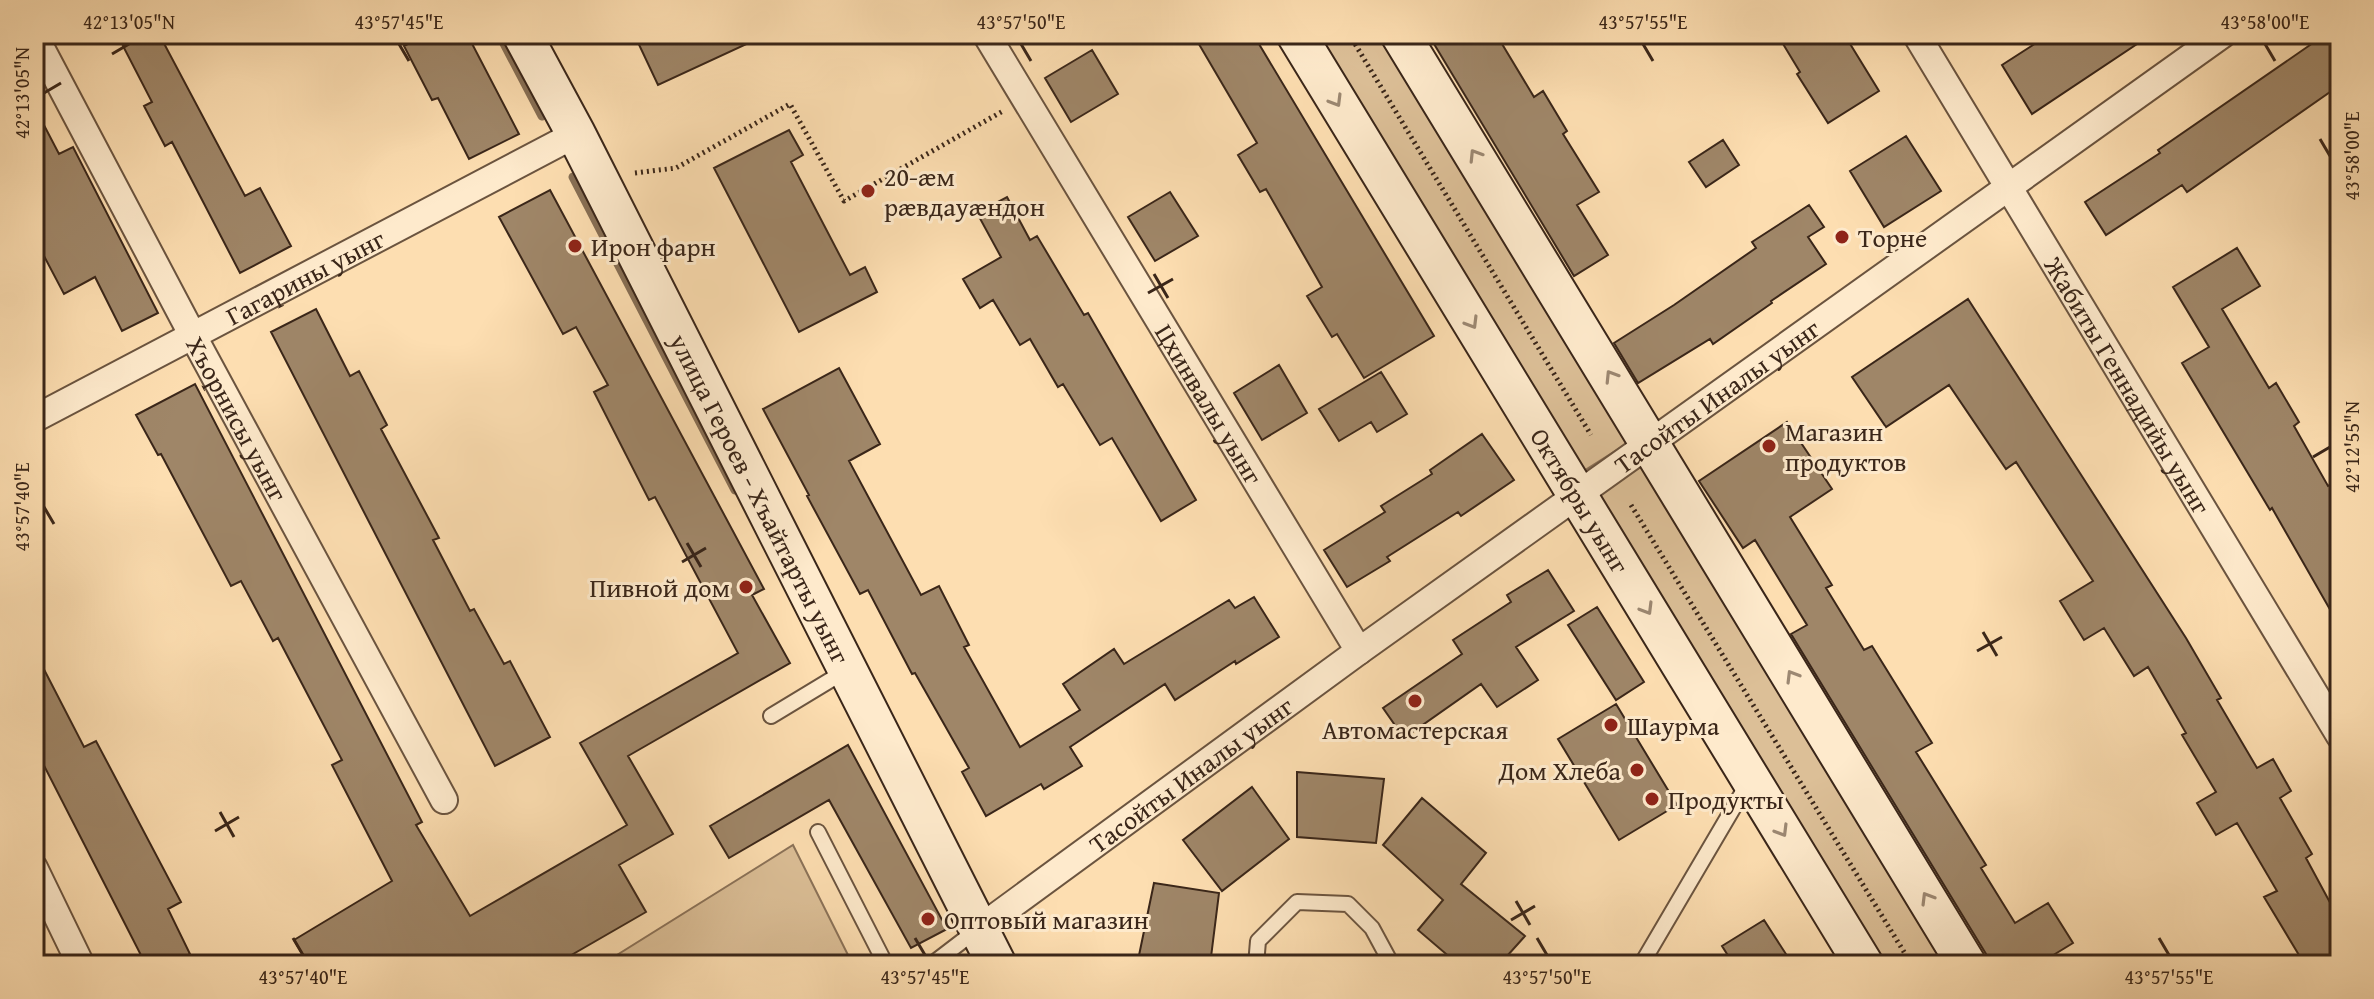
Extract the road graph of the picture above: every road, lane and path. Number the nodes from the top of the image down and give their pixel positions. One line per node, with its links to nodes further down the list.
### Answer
1 (522, 34): 10 (street, улица Героев - Хъайтарты уынг)
2 (986, 34): 9 (street, Цхинвалы уынг)
3 (1296, 34): 16 (street, Октябры уынг, one-way to 16)
4 (1349, 34): 16 (path)
5 (1400, 34): 15 (street, one-way to 5)
6 (1916, 34): 12 (street, Жабиты Геннадийы уынг)
7 (2223, 34): 12 (street, Тасойты Иналы уынг)
8 (34, 35): 13 (street, Хъорнисы уынг)
9 (1025, 98): 11 (path); 20 (street, Цхинвалы уынг)
10 (576, 134): 11 (street, улица Героев - Хъайтарты уынг); 13 (street, Гагарины уынг)
11 (598, 178): 21 (street, улица Героев - Хъайтарты уынг)
12 (2009, 187): 15 (street, Тасойты Иналы уынг); 23 (street, Жабиты Геннадийы уынг)
13 (193, 336): 14 (street, Гагарины уынг); 25 (street, Хъорнисы уынг)
14 (34, 419)
15 (1651, 443): 17 (street); 19 (street, Тасойты Иналы уынг)
16 (1553, 456): 19 (street, Октябры уынг)
17 (1673, 479): 18 (path); 38 (street, one-way to 17)
18 (1631, 505): 19 (path); 37 (path)
19 (1587, 511): 20 (street, Тасойты Иналы уынг); 24 (street, Октябры уынг, one-way to 24)
20 (1359, 651): 28 (street, Тасойты Иналы уынг)
21 (848, 670): 22 (lane); 28 (street, улица Героев - Хъайтарты уынг)
22 (771, 716)
23 (2340, 736)
24 (1751, 779): 35 (lane); 36 (street, Октябры уынг, one-way to 36)
25 (444, 800)
26 (818, 832): 30 (lane)
27 (34, 868): 29 (street)
28 (979, 929): 31 (lane); 32 (street, улица Героев - Хъайтарты уынг)
29 (81, 965)
30 (886, 965)
31 (931, 965)
32 (997, 965)
33 (1256, 965): 34 (lane)
34 (1392, 965)
35 (1641, 965)
36 (1864, 965)
37 (1912, 965)
38 (1967, 965)

